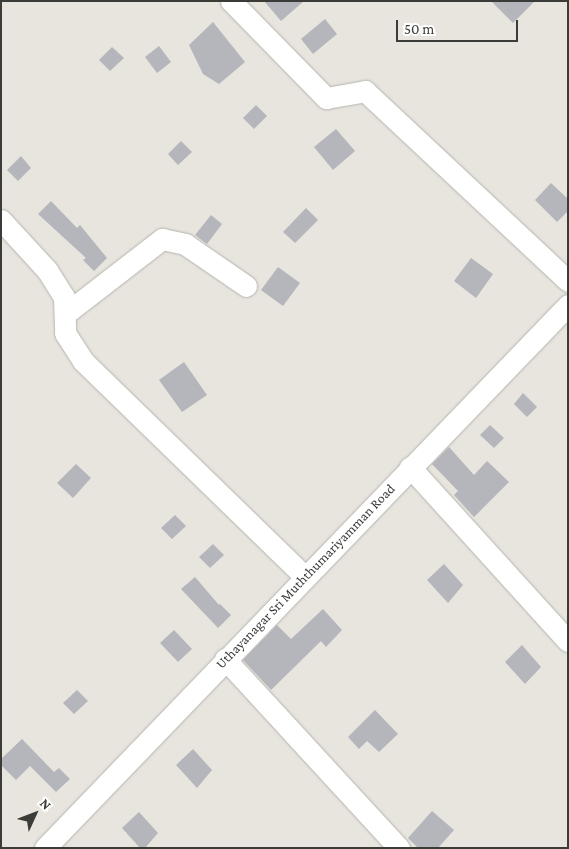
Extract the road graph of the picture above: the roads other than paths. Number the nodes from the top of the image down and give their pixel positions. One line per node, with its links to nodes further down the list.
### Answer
1 (231, 1): 3 (street)
2 (1, 220): 6 (street)
3 (568, 281)
4 (246, 286): 6 (street)
5 (568, 305): 7 (street, Uthayanagar Sri Muththumariyamman Road)
6 (64, 314): 8 (street)
7 (410, 467): 8 (street, Uthayanagar Sri Muththumariyamman Road); 9 (street)
8 (304, 576): 10 (street, Uthayanagar Sri Muththumariyamman Road)
9 (568, 641)
10 (225, 659): 11 (street, Uthayanagar Sri Muththumariyamman Road); 12 (street)
11 (44, 848)
12 (399, 848)

